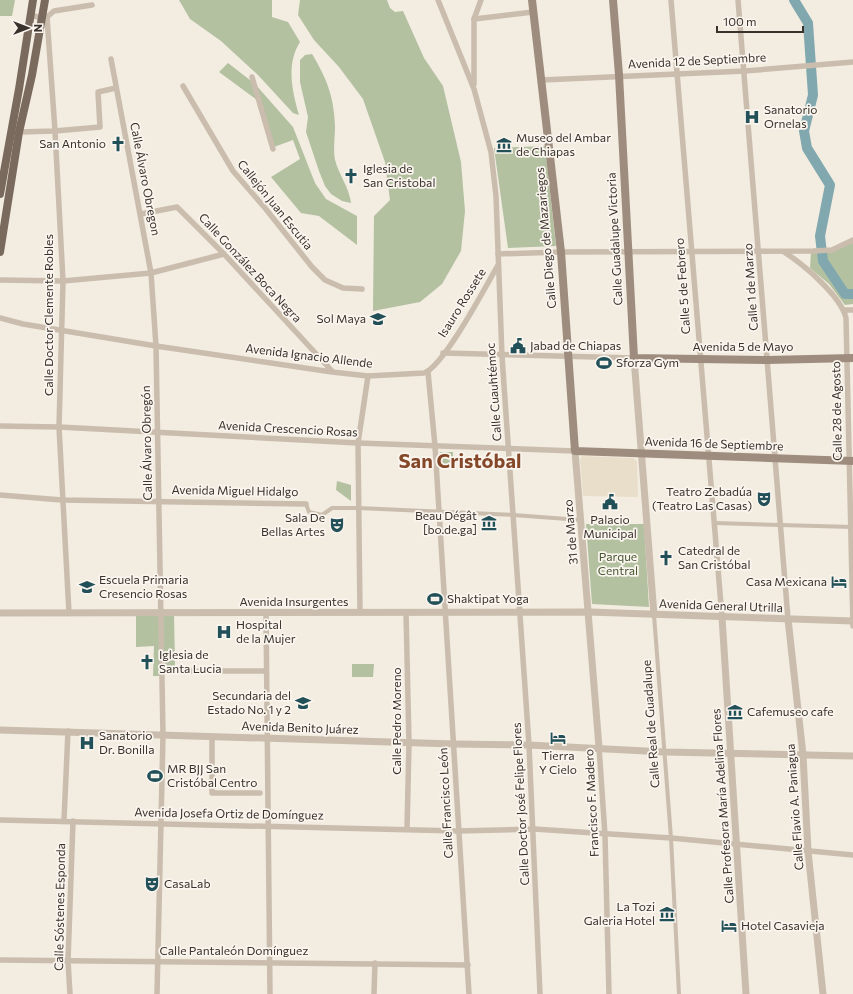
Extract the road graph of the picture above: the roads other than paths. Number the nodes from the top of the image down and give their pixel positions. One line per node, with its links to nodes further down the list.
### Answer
1 (33, 0): 11 (main road)
2 (45, 0): 12 (main road)
3 (438, 0): 23 (street)
4 (481, 0): 13 (street)
5 (532, 0): 10 (main road, Calle Diego de Mazariegos)
6 (613, 0): 18 (main road, Calle Guadalupe Victoria)
7 (671, 0): 17 (street, Calle 5 de Febrero)
8 (738, 0): 16 (street, Calle 1 de Marzo)
9 (92, 5): 12 (street)
10 (533, 12): 13 (street); 20 (main road, Calle Diego de Mazariegos)
11 (30, 15): 12 (street); 27 (main road)
12 (45, 18): 24 (street, Calle Doctor Clemente Robles); 25 (main road)
13 (474, 19): 23 (street)
14 (111, 59): 22 (street, Calle Álvaro Obregon)
15 (853, 62): 16 (street, Avenida 12 de Septiembre)
16 (745, 71): 17 (street, Avenida 12 de Septiembre); 31 (street, Calle 1 de Marzo)
17 (677, 75): 18 (street, Avenida 12 de Septiembre); 30 (street, Calle 5 de Febrero)
18 (619, 76): 20 (street, Avenida 12 de Septiembre); 34 (main road, Calle Guadalupe Victoria)
19 (252, 77): 26 (street)
20 (542, 80): 33 (main road, Calle Diego de Mazariegos)
21 (183, 86): 42 (street, Callejón Juan Escutia)
22 (116, 88): 24 (street); 28 (street, Calle Álvaro Obregon)
23 (474, 89): 37 (street, Calle Cuauhtémoc)
24 (56, 131): 25 (street); 41 (street, Calle Doctor Clemente Robles)
25 (19, 132): 32 (main road)
26 (273, 149)
27 (0, 194)
28 (141, 214): 36 (street, Calle González Boca Negra); 39 (street, Calle Álvaro Obregon)
29 (853, 240): 35 (street)
30 (692, 251): 31 (street); 34 (street); 53 (street, Calle 5 de Febrero)
31 (759, 251): 35 (street); 54 (street, Calle 1 de Marzo)
32 (0, 252)
33 (561, 252): 34 (street); 37 (street); 50 (main road, Calle Diego de Mazariegos)
34 (627, 252): 51 (main road, Calle Guadalupe Victoria)
35 (784, 252): 43 (street)
36 (224, 254): 39 (street); 55 (street, Calle González Boca Negra)
37 (498, 254): 38 (street, Calle Cuauhtémoc)
38 (498, 264): 48 (street, Isauro Rossete); 49 (street, Calle Cuauhtémoc)
39 (151, 273): 41 (street); 47 (street, Calle Álvaro Obregón)
40 (0, 280): 41 (street)
41 (63, 281): 46 (street, Calle Doctor Clemente Robles)
42 (362, 289)
43 (845, 310): 44 (street); 52 (street, Calle 28 de Agosto)
44 (853, 310)
45 (0, 318): 46 (street, Avenida Ignacio Allende)
46 (62, 330): 47 (street, Avenida Ignacio Allende); 59 (street, Calle Doctor Clemente Robles)
47 (156, 346): 55 (street, Avenida Ignacio Allende); 60 (street, Calle Álvaro Obregón)
48 (443, 353): 49 (street); 56 (street)
49 (502, 356): 50 (street); 63 (street, Calle Cuauhtémoc)
50 (568, 357): 51 (street); 64 (main road, Calle Diego de Mazariegos)
51 (634, 358): 53 (main road, Avenida 5 de Mayo); 65 (street, Calle Guadalupe Victoria)
52 (850, 358): 54 (main road, Avenida 5 de Mayo); 68 (street, Calle 28 de Agosto)
53 (700, 360): 54 (main road, Avenida 5 de Mayo); 66 (street, Calle 5 de Febrero)
54 (767, 360): 67 (street, Calle 1 de Marzo)
55 (332, 372): 57 (street, Avenida Ignacio Allende)
56 (428, 372): 57 (street, Avenida Ignacio Allende); 62 (street, Calle Francisco León)
57 (368, 376): 61 (street)
58 (0, 426): 59 (street, Avenida Crescencio Rosas)
59 (59, 427): 60 (street, Avenida Crescencio Rosas); 70 (street, Calle Doctor Clemente Robles)
60 (157, 434): 61 (street, Avenida Crescencio Rosas); 71 (street, Calle Álvaro Obregón)
61 (358, 443): 62 (street, Avenida Crescencio Rosas); 73 (street)
62 (435, 446): 63 (street, Avenida Crescencio Rosas); 74 (street, Calle Francisco León)
63 (508, 449): 64 (street, Avenida Crescencio Rosas); 75 (street, Calle Cuauhtémoc)
64 (575, 451): 65 (main road, Avenida 16 de Septiembre); 76 (street, 31 de Marzo)
65 (641, 453): 66 (main road, Avenida 16 de Septiembre); 89 (street, Calle Real de Guadalupe)
66 (708, 456): 67 (main road, Avenida 16 de Septiembre); 77 (street, Calle 5 de Febrero)
67 (776, 458): 68 (main road, Avenida 16 de Septiembre); 78 (street, Calle 1 de Marzo)
68 (851, 461): 79 (street, Calle 28 de Agosto)
69 (0, 495): 70 (street, Avenida Miguel Hidalgo)
70 (62, 500): 71 (street, Avenida Miguel Hidalgo); 86 (street, Calle Doctor Clemente Robles)
71 (159, 501): 72 (street, Avenida Miguel Hidalgo); 81 (street, Calle Álvaro Obregón)
72 (306, 504): 73 (street, Avenida Miguel Hidalgo)
73 (358, 508): 74 (street, Avenida Miguel Hidalgo); 82 (street)
74 (438, 511): 75 (street, Avenida Miguel Hidalgo); 80 (street, Calle Francisco León)
75 (513, 515): 76 (street, Avenida Miguel Hidalgo); 87 (street, Calle Cuauhtémoc)
76 (581, 520): 84 (street, 31 de Marzo)
77 (714, 523): 78 (street); 90 (street, Calle 5 de Febrero)
78 (780, 525): 79 (street); 91 (street, Calle 1 de Marzo)
79 (852, 527): 92 (street, Calle 28 de Agosto)
80 (444, 611): 83 (street, Avenida Insurgentes); 87 (street, Avenida Insurgentes); 102 (street, Calle Francisco León)
81 (162, 612): 86 (street, Avenida Insurgentes); 88 (street, Avenida Insurgentes); 94 (street, Calle Álvaro Obregón)
82 (360, 612): 83 (street, Avenida Insurgentes); 88 (street, Avenida Insurgentes)
83 (406, 612): 101 (street, Calle Pedro Moreno)
84 (589, 612): 87 (street, Avenida Insurgentes); 89 (street, Avenida General Utrilla); 104 (street, Francisco F. Madero)
85 (0, 613): 86 (street, Avenida Insurgentes)
86 (69, 613)
87 (521, 613): 103 (street, Calle Doctor José Felipe Flores)
88 (266, 614): 95 (street)
89 (654, 615): 90 (street, Avenida General Utrilla); 105 (street, Calle Real de Guadalupe)
90 (722, 617): 91 (street, Avenida General Utrilla); 106 (street, Calle Profesora María Adelina Flores)
91 (788, 619): 92 (street, Avenida General Utrilla); 107 (street, Calle Flavio A. Paniagua)
92 (853, 621): 93 (street, Calle 28 de Agosto)
93 (853, 626)
94 (162, 671): 95 (street); 98 (street, Calle Álvaro Obregón)
95 (266, 671): 100 (street)
96 (0, 730): 97 (street, Avenida Benito Juárez)
97 (68, 731): 98 (street, Avenida Benito Juárez); 111 (street)
98 (163, 735): 99 (street, Avenida Benito Juárez); 113 (street, Calle Álvaro Obregón)
99 (212, 736): 100 (street, Avenida Benito Juárez); 109 (street)
100 (267, 739): 101 (street, Avenida Benito Juárez); 114 (street)
101 (409, 743): 102 (street, Avenida Benito Juárez); 115 (street, Calle Pedro Moreno)
102 (453, 744): 103 (street, Avenida Benito Juárez); 117 (street, Calle Francisco León)
103 (529, 745): 104 (street, Avenida Benito Juárez); 116 (street, Calle Doctor José Felipe Flores)
104 (599, 747): 105 (street, Avenida Benito Juárez); 118 (street, Francisco F. Madero)
105 (665, 752): 106 (street, Avenida Benito Juárez); 119 (street, Calle Real de Guadalupe)
106 (732, 753): 107 (street, Avenida Benito Juárez); 120 (street, Calle Profesora María Adelina Flores)
107 (803, 756): 108 (street, Avenida Benito Juárez); 121 (street, Calle Flavio A. Paniagua)
108 (853, 756)
109 (260, 793)
110 (0, 820): 111 (street, Avenida Josefa Ortiz de Domínguez)
111 (64, 820): 112 (street, Avenida Josefa Ortiz de Domínguez)
112 (73, 821): 113 (street, Avenida Josefa Ortiz de Domínguez); 124 (street, Calle Sóstenes Esponda)
113 (162, 824): 114 (street, Avenida Josefa Ortiz de Domínguez); 126 (street, Calle Álvaro Obregón)
114 (268, 826): 115 (street, Avenida Josefa Ortiz de Domínguez); 125 (street)
115 (406, 829): 117 (street, Avenida Josefa Ortiz de Domínguez)
116 (534, 829): 117 (street, Avenida Josefa Ortiz de Domínguez); 118 (street, Avenida Josefa Ortiz de Domínguez); 134 (street, Calle Doctor José Felipe Flores)
117 (458, 831): 128 (street, Calle Francisco León)
118 (605, 835): 119 (street, Avenida Josefa Ortiz de Domínguez); 135 (street, Francisco F. Madero)
119 (671, 838): 120 (street, Avenida Josefa Ortiz de Domínguez); 136 (street, Calle Real de Guadalupe)
120 (737, 844): 121 (street, Avenida Josefa Ortiz de Domínguez); 137 (street, Calle Profesora María Adelina Flores)
121 (808, 851): 122 (street, Avenida Josefa Ortiz de Domínguez); 138 (street, Calle Flavio A. Paniagua)
122 (853, 855)
123 (0, 960): 124 (street, Calle Pantaleón Domínguez)
124 (68, 961): 126 (street, Calle Pantaleón Domínguez); 129 (street, Calle Sóstenes Esponda)
125 (270, 961): 126 (street, Calle Pantaleón Domínguez); 127 (street, Calle Pantaleón Domínguez); 131 (street)
126 (159, 962): 130 (street, Calle Álvaro Obregón)
127 (375, 963): 128 (street, Calle Pantaleón Domínguez); 132 (street)
128 (468, 965): 133 (street, Calle Francisco León)
129 (70, 994)
130 (158, 994)
131 (270, 994)
132 (374, 994)
133 (469, 994)
134 (540, 994)
135 (609, 994)
136 (678, 994)
137 (746, 994)
138 (823, 994)

